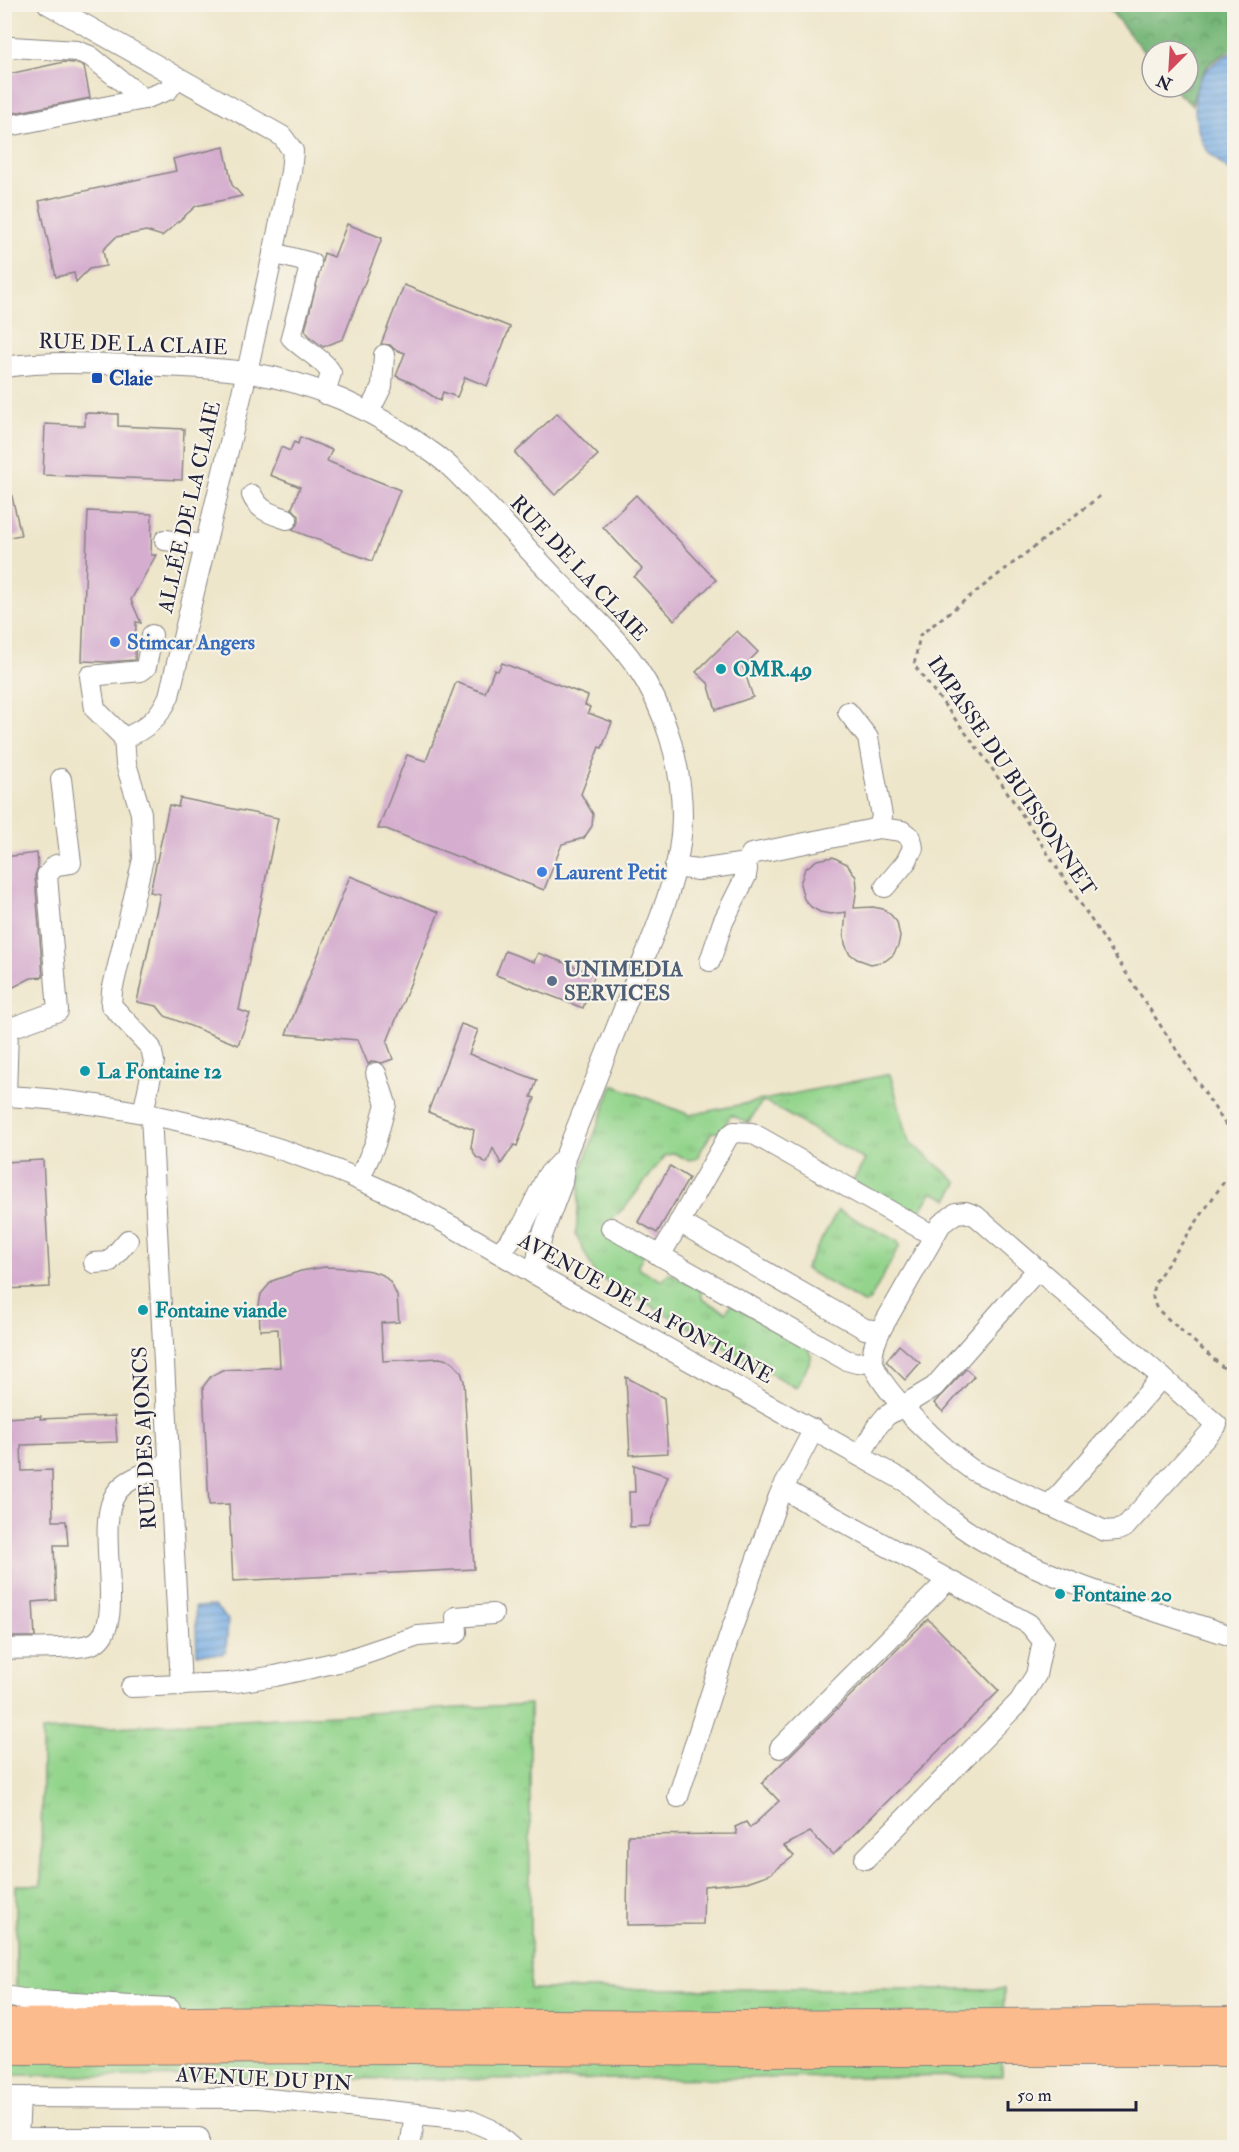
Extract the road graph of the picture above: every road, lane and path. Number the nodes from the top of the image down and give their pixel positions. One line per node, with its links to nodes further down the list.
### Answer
1 (48, 4): 3 (street, ALLÉE DE LA CLAIE)
2 (12, 47): 4 (street)
3 (177, 77): 4 (street); 6 (street, ALLÉE DE LA CLAIE)
4 (144, 99): 5 (street)
5 (9, 126)
6 (273, 253): 9 (street, ALLÉE DE LA CLAIE); 10 (street)
7 (384, 356): 11 (street)
8 (4, 367): 9 (street, RUE DE LA CLAIE)
9 (247, 372): 10 (street, RUE DE LA CLAIE); 16 (street, ALLÉE DE LA CLAIE)
10 (325, 394): 11 (street, RUE DE LA CLAIE)
11 (369, 412): 23 (street, RUE DE LA CLAIE)
12 (252, 495): 14 (street)
13 (1100, 496): 29 (path, IMPASSE DU BUISSONNET)
14 (287, 519)
15 (165, 540): 16 (street)
16 (204, 545): 17 (street, ALLÉE DE LA CLAIE)
17 (183, 638): 19 (street, ALLÉE DE LA CLAIE); 19 (street)
18 (848, 712): 21 (street)
19 (124, 738): 28 (street, RUE DES AJONCS)
20 (61, 779): 27 (street)
21 (879, 828): 22 (street); 24 (street)
22 (746, 863): 23 (street); 25 (street)
23 (675, 867): 30 (street, RUE DE LA CLAIE)
24 (885, 887)
25 (710, 962)
26 (376, 1073): 32 (street)
27 (5, 1096): 28 (street, AVENUE DE LA FONTAINE)
28 (147, 1114): 32 (street, AVENUE DE LA FONTAINE); 36 (street, RUE DES AJONCS)
29 (1234, 1155)
30 (565, 1156): 37 (street, RUE DE LA CLAIE); 41 (street, RUE DE LA CLAIE)
31 (1234, 1167): 45 (path)
32 (359, 1180): 37 (street, AVENUE DE LA FONTAINE)
33 (679, 1222): 35 (street); 38 (street); 42 (street)
34 (611, 1228): 38 (street)
35 (934, 1236): 40 (street); 42 (street)
36 (157, 1239): 39 (street); 49 (street, RUE DES AJONCS)
37 (499, 1253): 41 (street, AVENUE DE LA FONTAINE)
38 (660, 1256): 43 (street)
39 (94, 1263)
40 (1038, 1269): 44 (street); 46 (street)
41 (534, 1274): 47 (street, AVENUE DE LA FONTAINE)
42 (880, 1331): 43 (street)
43 (872, 1360): 46 (street)
44 (1162, 1377): 51 (street); 51 (street)
45 (1234, 1377)
46 (903, 1405): 48 (street); 51 (street)
47 (814, 1430): 48 (street, AVENUE DE LA FONTAINE); 50 (street)
48 (860, 1456): 54 (street, AVENUE DE LA FONTAINE)
49 (169, 1463): 55 (street); 56 (street, RUE DES AJONCS)
50 (783, 1489): 52 (street); 59 (street)
51 (1048, 1505)
52 (948, 1580): 58 (street); 60 (street)
53 (493, 1614): 56 (street)
54 (1234, 1637)
55 (4, 1649)
56 (181, 1686): 57 (street)
57 (131, 1687)
58 (780, 1748)
59 (678, 1797)
60 (865, 1859)
61 (4, 1996): 62 (street)
62 (282, 2021): 63 (highway); 64 (highway)
63 (1234, 2022)
64 (4, 2024)
65 (4, 2049): 66 (highway)
66 (1234, 2050)
67 (12, 2097): 68 (street, AVENUE DU PIN); 69 (street)
68 (415, 2114): 70 (street); 71 (street, AVENUE DU PIN)
69 (199, 2148)
70 (410, 2148)
71 (512, 2148)

